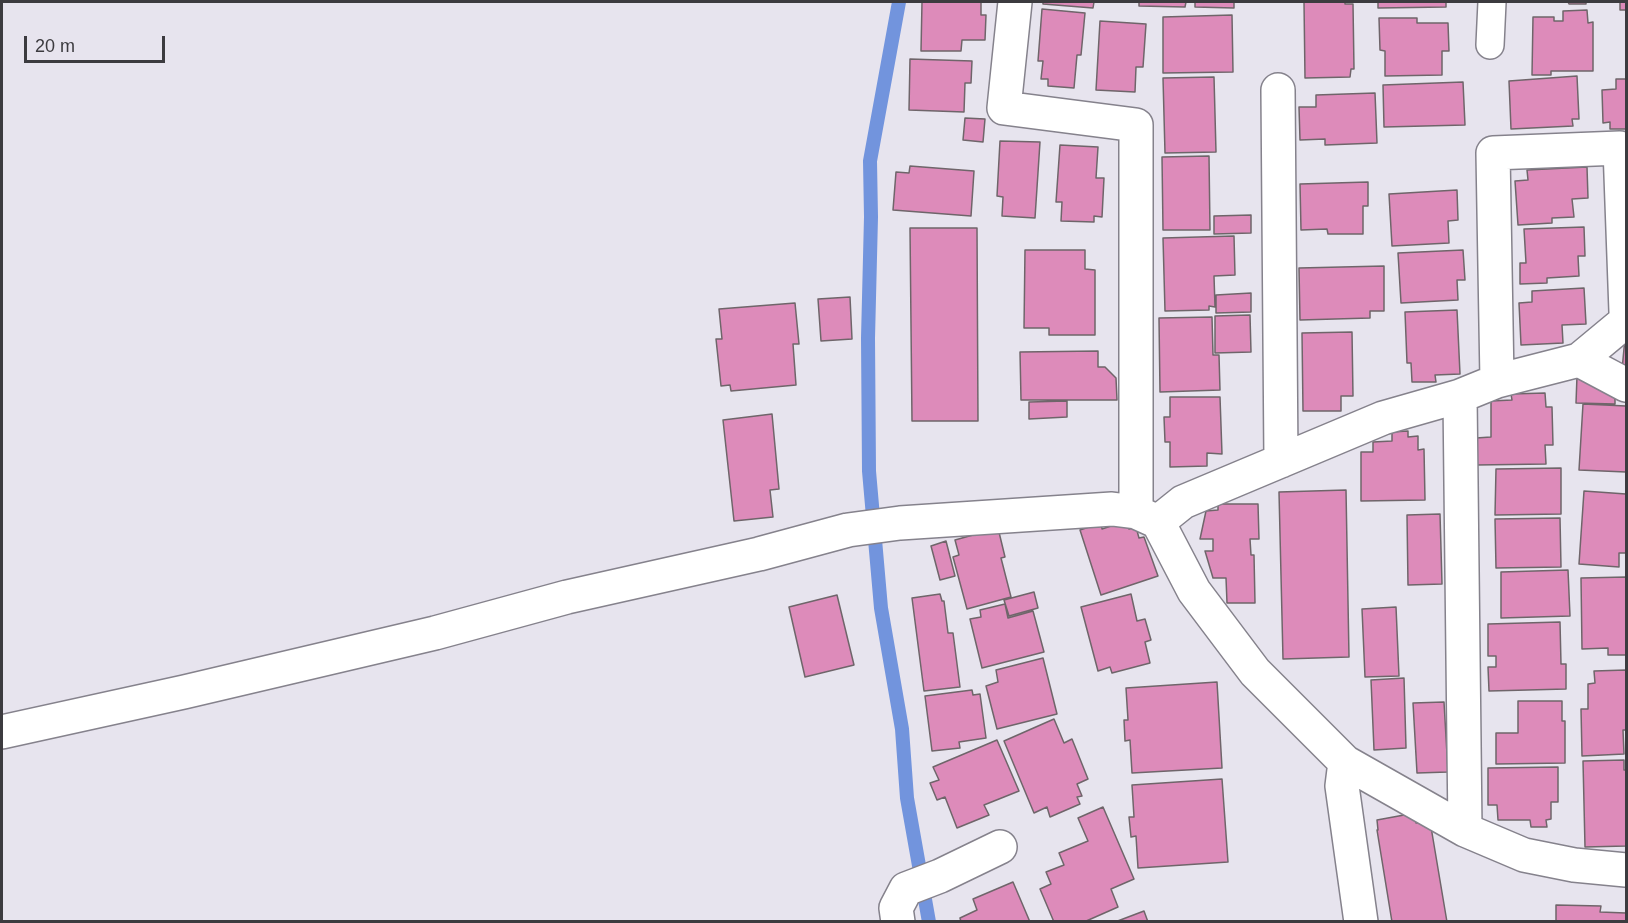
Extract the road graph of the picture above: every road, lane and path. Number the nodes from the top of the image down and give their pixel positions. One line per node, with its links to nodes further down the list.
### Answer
1 (1015, 2): 12 (street)
2 (1492, 2): 3 (lane)
3 (1490, 45)
4 (1278, 90): 11 (street)
5 (1626, 312): 8 (street)
6 (1626, 321): 7 (street)
7 (1579, 360): 8 (street); 9 (street)
8 (1497, 381): 10 (street)
9 (1626, 385)
10 (1460, 396): 11 (street); 15 (street)
11 (1281, 461): 12 (street)
12 (1147, 517): 13 (street); 14 (street)
13 (2, 732)
14 (1345, 762): 15 (street); 19 (street)
15 (1465, 830): 17 (street)
16 (1000, 847): 18 (street)
17 (1626, 870)
18 (898, 921)
19 (1361, 921)

